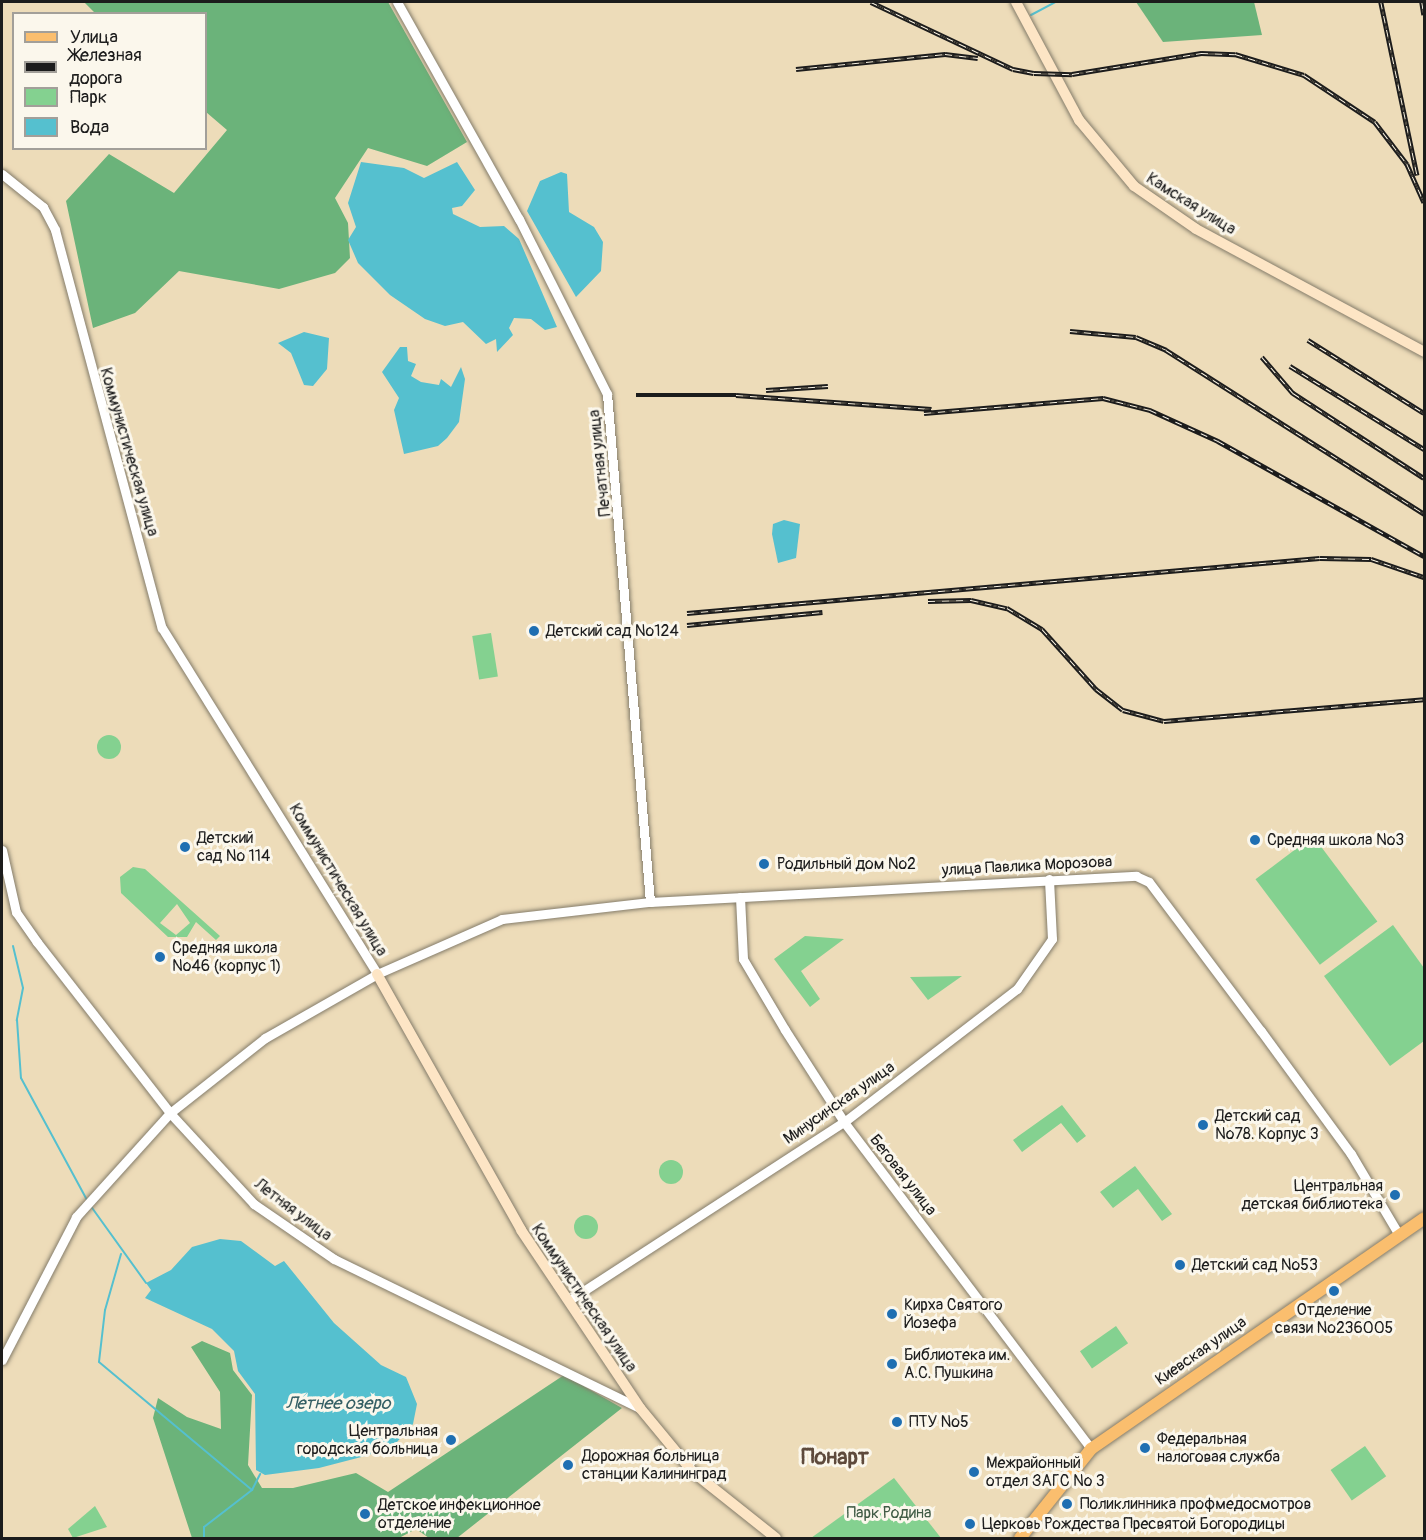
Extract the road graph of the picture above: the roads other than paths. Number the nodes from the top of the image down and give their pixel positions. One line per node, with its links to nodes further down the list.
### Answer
1 (397, 2): 8 (street, Печатная улица)
2 (1016, 2): 4 (main road, Камская улица)
3 (2, 174): 9 (street, Коммунистическая улица)
4 (1425, 352)
5 (3, 853): 10 (street, Летняя улица)
6 (1050, 879): 7 (street, улица Павлика Морозова); 11 (street, Минусинская улица); 13 (street, улица Павлика Морозова)
7 (740, 897): 8 (street, улица Павлика Морозова); 11 (street, Беговая улица)
8 (650, 902): 9 (street, улица Павлика Морозова)
9 (377, 974): 10 (street, улица Павлика Морозова); 14 (main road, Коммунистическая улица)
10 (170, 1113): 15 (street, улица Павлика Морозова); 16 (street, Летняя улица)
11 (844, 1122): 14 (street, Минусинская улица); 17 (street, Беговая улица)
12 (1425, 1218): 13 (main road, Киевская улица)
13 (1399, 1234): 17 (main road, Киевская улица)
14 (571, 1299): 16 (main road, Коммунистическая улица)
15 (2, 1360)
16 (640, 1408): 18 (main road, Коммунистическая улица)
17 (1091, 1449): 19 (main road, Киевская улица)
18 (776, 1539)
19 (1020, 1539)

